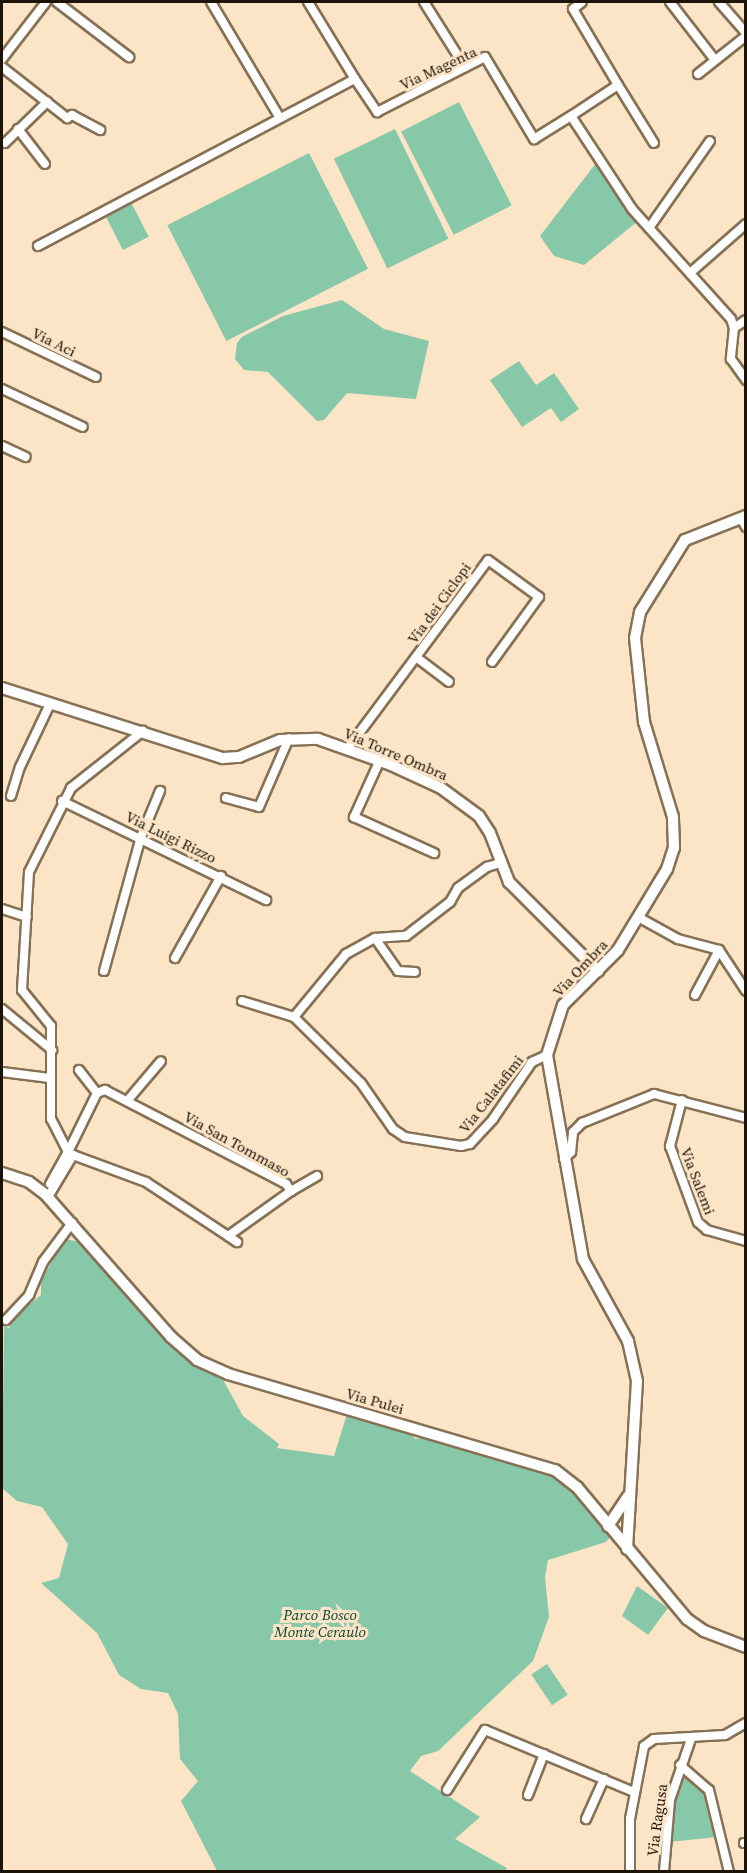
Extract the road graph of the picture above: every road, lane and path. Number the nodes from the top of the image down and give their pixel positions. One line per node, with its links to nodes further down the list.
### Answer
1 (46, 2): 11 (street)
2 (57, 2): 10 (street)
3 (211, 2): 20 (street)
4 (308, 2): 16 (street)
5 (424, 2): 14 (street)
6 (582, 2): 17 (street)
7 (670, 2): 12 (street)
8 (719, 2): 9 (street)
9 (746, 34): 12 (street)
10 (129, 57)
11 (2, 59)
12 (715, 60): 15 (street)
13 (2, 67): 18 (street)
14 (465, 67): 16 (street, Via Magenta); 19 (street, Via Magenta)
15 (698, 74)
16 (356, 79): 20 (street)
17 (618, 85): 19 (street); 25 (street)
18 (47, 102): 21 (street); 22 (street)
19 (571, 116): 28 (street)
20 (280, 118): 29 (street)
21 (18, 129): 24 (street); 26 (street)
22 (100, 130)
23 (710, 141): 28 (street)
24 (5, 143)
25 (654, 143)
26 (45, 164)
27 (746, 224): 30 (street)
28 (649, 228): 30 (street)
29 (38, 246)
30 (690, 273): 32 (street)
31 (746, 320): 32 (street)
32 (734, 328): 35 (street)
33 (2, 332): 34 (street, Via Aci)
34 (96, 377)
35 (746, 380)
36 (2, 389): 37 (street)
37 (83, 427)
38 (2, 446): 39 (street)
39 (26, 457)
40 (744, 520): 61 (main road, Via Ombra)
41 (416, 657): 42 (street, Via dei Ciclopi); 43 (street); 48 (street, Via dei Ciclopi)
42 (492, 662)
43 (449, 682)
44 (2, 688): 45 (main road, Via Torre Ombra)
45 (50, 704): 46 (main road, Via Torre Ombra); 51 (street)
46 (143, 731): 47 (main road, Via Torre Ombra); 53 (street)
47 (289, 738): 48 (main road, Via Torre Ombra); 52 (street)
48 (348, 748): 49 (main road, Via Torre Ombra)
49 (380, 760): 55 (street); 56 (main road, Via Torre Ombra)
50 (160, 791): 54 (street)
51 (11, 796)
52 (226, 798)
53 (62, 801): 54 (street, Via Luigi Rizzo); 60 (street)
54 (141, 837): 57 (street, Via Luigi Rizzo); 65 (street)
55 (434, 853)
56 (500, 863): 62 (street); 66 (main road, Via Torre Ombra)
57 (221, 876): 58 (street, Via Luigi Rizzo); 64 (street)
58 (266, 900)
59 (2, 909): 60 (street)
60 (27, 917): 73 (street)
61 (638, 917): 63 (street); 66 (main road, Via Ombra)
62 (375, 938): 67 (street); 72 (street)
63 (719, 950): 68 (street); 69 (street)
64 (175, 958)
65 (104, 971)
66 (598, 971): 74 (main road, Via Ombra)
67 (415, 972)
68 (746, 991)
69 (695, 995)
70 (242, 1001): 72 (street)
71 (2, 1009): 73 (street)
72 (294, 1017): 74 (street, Via Calatafimi)
73 (52, 1050): 78 (street)
74 (547, 1055): 84 (main road, Via Ombra)
75 (161, 1061): 81 (street)
76 (79, 1070): 79 (street)
77 (2, 1072): 78 (street)
78 (50, 1078): 83 (street)
79 (97, 1093): 81 (street, Via San Tommaso); 83 (street)
80 (682, 1100): 82 (street); 84 (street); 91 (street, Via Salemi)
81 (127, 1101): 87 (street, Via San Tommaso)
82 (746, 1118)
83 (70, 1154): 88 (street); 90 (street)
84 (564, 1159): 95 (main road, Via Ombra)
85 (2, 1173): 88 (main road, Via Pulei)
86 (317, 1176): 87 (street)
87 (291, 1191): 90 (street, Via San Tommaso)
88 (46, 1196): 89 (main road, Via Pulei)
89 (72, 1224): 93 (street); 94 (main road, Via Pulei)
90 (228, 1236): 92 (street)
91 (746, 1241)
92 (237, 1242)
93 (6, 1320)
94 (595, 1509): 95 (main road); 96 (main road, Via Pulei)
95 (622, 1511): 96 (main road); 97 (main road)
96 (608, 1526): 97 (main road, Via Pulei)
97 (627, 1549): 98 (main road, Via Pulei)
98 (746, 1647)
99 (745, 1724): 100 (street)
100 (691, 1739): 102 (street, Via Ragusa); 105 (street)
101 (544, 1754): 103 (street); 104 (street); 106 (street)
102 (680, 1765): 109 (street, Via Ragusa); 110 (street)
103 (604, 1779): 105 (street); 107 (street)
104 (447, 1790)
105 (634, 1792): 108 (street)
106 (528, 1795)
107 (586, 1819)
108 (630, 1872)
109 (664, 1872)
110 (729, 1872)

